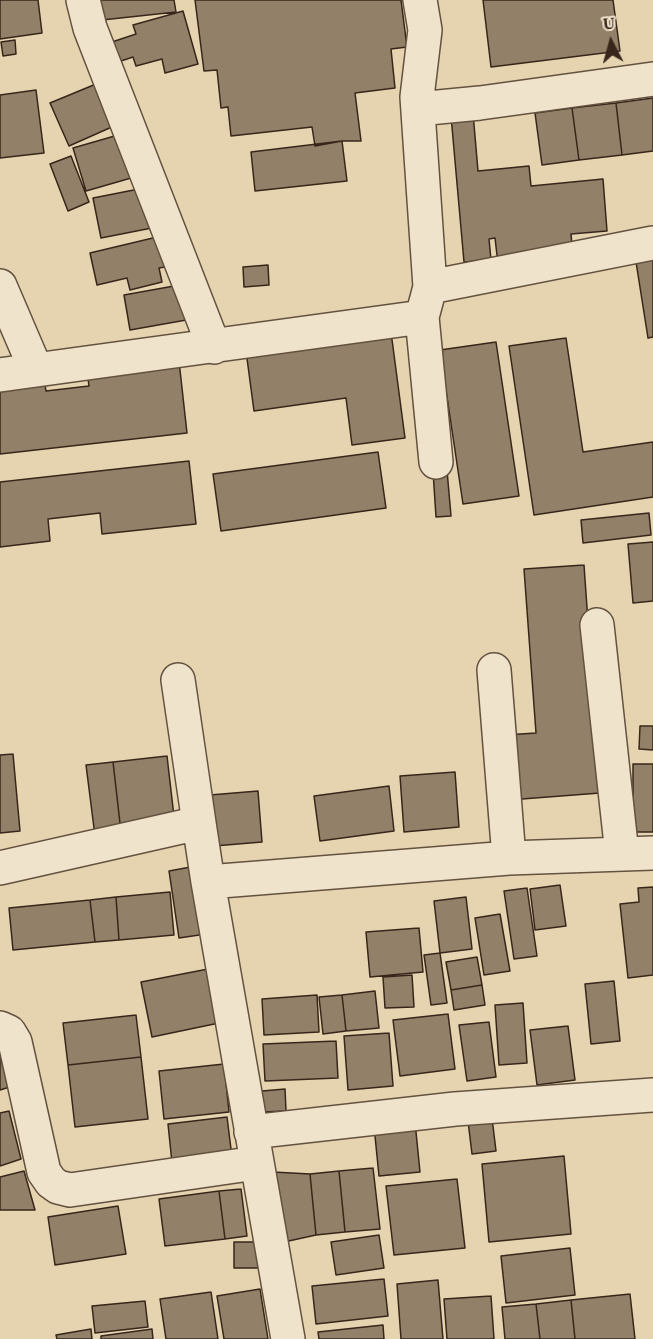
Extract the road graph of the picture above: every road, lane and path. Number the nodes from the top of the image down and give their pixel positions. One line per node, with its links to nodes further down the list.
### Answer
1 (83, 0): 8 (street)
2 (420, 0): 4 (street)
3 (653, 80): 4 (street)
4 (418, 108): 7 (street)
5 (653, 243): 7 (street)
6 (0, 286): 9 (street)
7 (426, 302): 8 (street); 11 (street)
8 (214, 347): 9 (street)
9 (36, 370): 10 (street)
10 (0, 375)
11 (436, 462)
12 (597, 625): 16 (street)
13 (494, 670): 17 (street)
14 (178, 680): 15 (street)
15 (199, 824): 18 (street); 19 (street)
16 (637, 853): 17 (street)
17 (509, 858): 19 (street)
18 (0, 868)
19 (208, 882): 22 (street)
20 (0, 1028): 22 (street)
21 (653, 1095): 22 (street)
22 (253, 1148): 23 (street)
23 (288, 1339)

